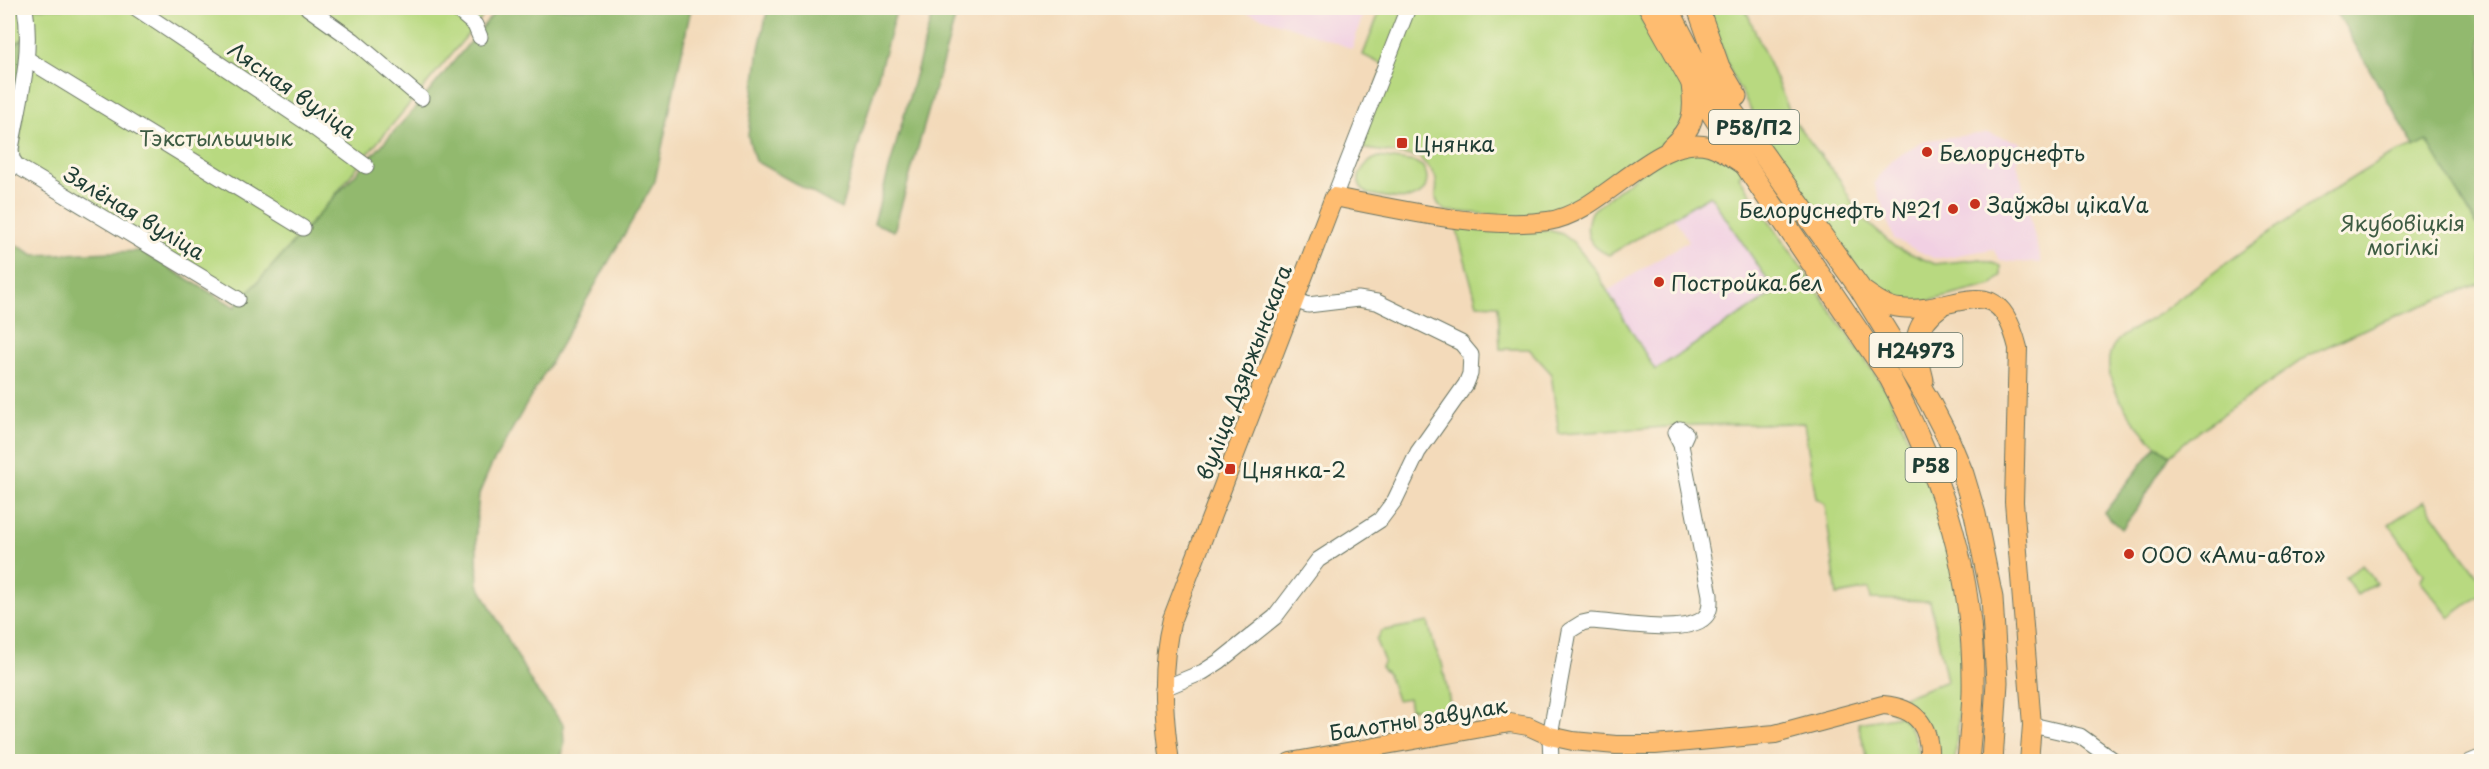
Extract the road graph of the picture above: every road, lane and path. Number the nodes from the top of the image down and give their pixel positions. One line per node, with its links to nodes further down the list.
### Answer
1 (25, 8): 10 (street)
2 (136, 8): 14 (street, Лясная вуліца)
3 (308, 8): 12 (street)
4 (455, 8): 9 (street)
5 (1408, 8): 16 (street, вуліца Дзяржынскага)
6 (1650, 8): 11 (highway, Р58)
7 (1668, 8): 17 (highway, Р58)
8 (1698, 8): 17 (highway, Р58/П2)
9 (480, 37)
10 (27, 59): 18 (street); 20 (street, Зялёная вуліца)
11 (1692, 83): 13 (highway); 15 (highway, Р58)
12 (421, 98)
13 (1671, 148): 15 (main road); 16 (main road)
14 (366, 166)
15 (1746, 166): 33 (highway, Р58)
16 (1335, 196): 21 (main road, вуліца Дзяржынскага)
17 (1811, 220): 19 (highway, Р58)
18 (303, 228)
19 (1859, 287): 22 (main road, Н24973); 23 (highway, Р58)
20 (238, 299)
21 (1294, 300): 25 (main road, вуліца Дзяржынскага); 25 (street)
22 (1940, 306): 23 (highway, Н24973); 26 (main road, Н24973)
23 (1929, 401): 34 (highway, Р58)
24 (1681, 445): 27 (street)
25 (1162, 689): 29 (main road, вуліца Дзяржынскага)
26 (2032, 725): 35 (main road); 36 (street)
27 (1551, 736): 30 (main road, Балотны завулак); 31 (street); 32 (main road, Балотны завулак)
28 (2481, 757): 37 (street)
29 (1170, 762)
30 (1290, 762)
31 (1551, 762)
32 (1929, 762)
33 (1968, 762)
34 (1992, 762)
35 (2029, 762)
36 (2116, 762)
37 (2470, 762)

